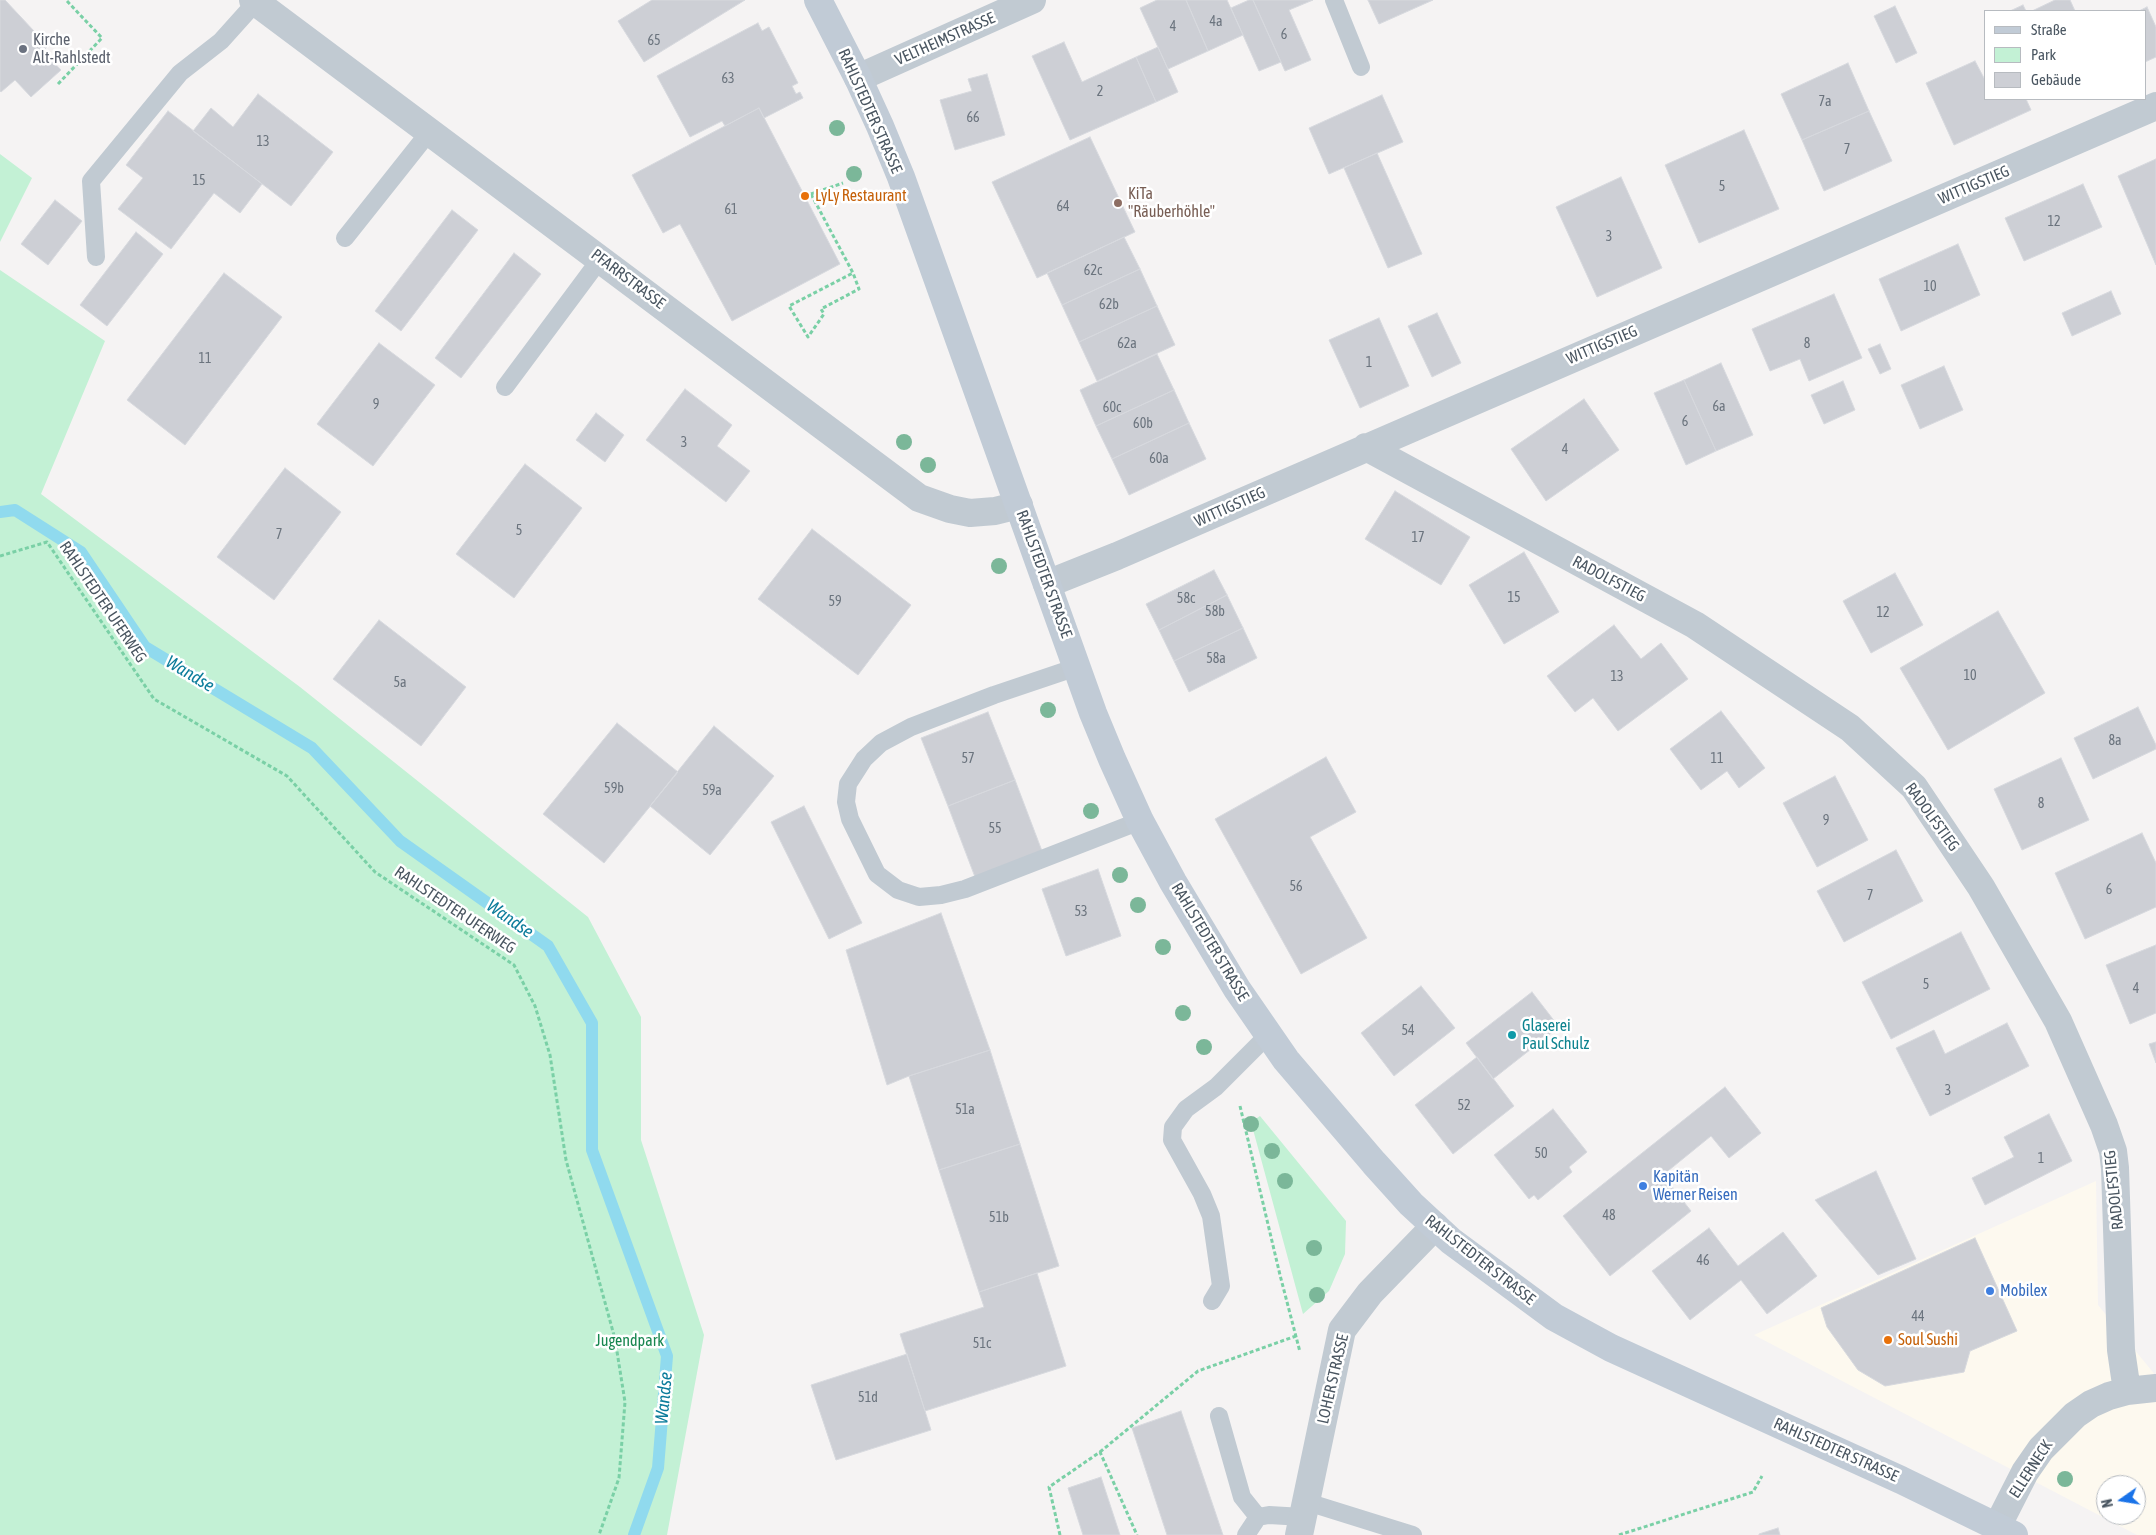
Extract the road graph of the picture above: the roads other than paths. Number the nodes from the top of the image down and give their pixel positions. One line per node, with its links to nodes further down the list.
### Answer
1 (818, 0): 6 (main road, RAHLSTEDTER STRASSE)
2 (1032, 0): 6 (street, VELTHEIMSTRASSE)
3 (1334, 0): 5 (lane)
4 (254, 1): 8 (street, PFARRSTRASSE); 10 (lane)
5 (1361, 67)
6 (858, 78): 14 (main road, RAHLSTEDTER STRASSE)
7 (2156, 106): 13 (street, WITTIGSTIEG)
8 (430, 131): 9 (lane); 11 (street, PFARRSTRASSE)
9 (345, 238)
10 (96, 257)
11 (601, 258): 12 (lane); 14 (street, PFARRSTRASSE)
12 (505, 387)
13 (1366, 447): 15 (street, WITTIGSTIEG); 22 (street, RADOLFSTIEG)
14 (1019, 505): 15 (main road, RAHLSTEDTER STRASSE)
15 (1047, 584): 16 (main road, RAHLSTEDTER STRASSE)
16 (1077, 667): 17 (main road, RAHLSTEDTER STRASSE); 17 (lane)
17 (1140, 821): 18 (main road, RAHLSTEDTER STRASSE)
18 (1268, 1035): 19 (main road, RAHLSTEDTER STRASSE); 20 (lane)
19 (1435, 1226): 25 (street, LOHER STRASSE); 26 (main road, RAHLSTEDTER STRASSE)
20 (1212, 1301)
21 (2156, 1388): 22 (street, ELLERNECK)
22 (2127, 1390): 26 (street, ELLERNECK)
23 (1219, 1416): 24 (lane)
24 (1258, 1517): 25 (lane); 27 (lane)
25 (1303, 1518): 28 (lane)
26 (2006, 1531)
27 (1246, 1535)
28 (1413, 1535)

